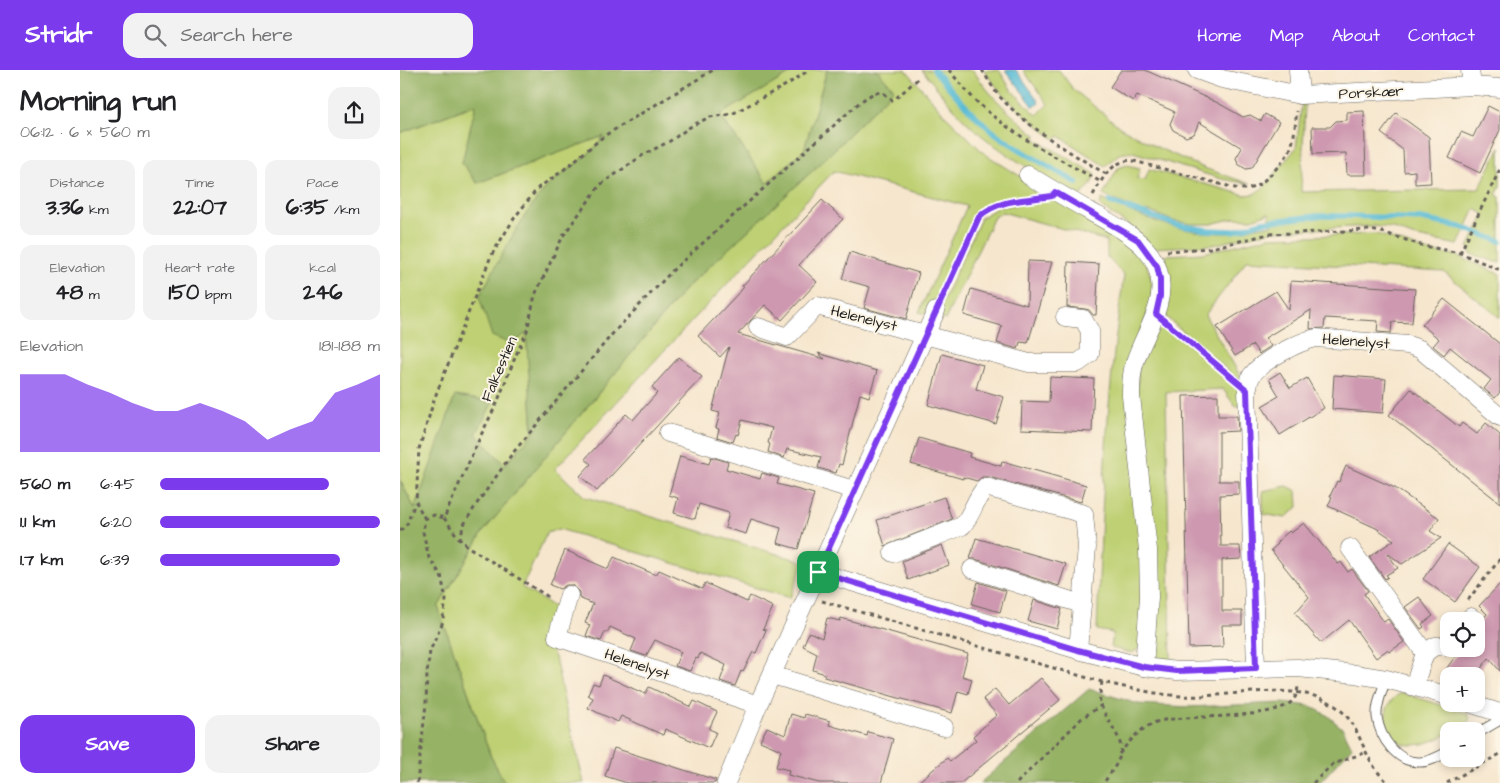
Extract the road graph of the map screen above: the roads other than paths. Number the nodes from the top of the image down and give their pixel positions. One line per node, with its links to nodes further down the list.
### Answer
1 (1197, 70): 5 (street, Porskær)
2 (1298, 70): 5 (street)
3 (1471, 78): 4 (street, Porskær); 5 (street, Porskær)
4 (1500, 88)
5 (1300, 95)
6 (1028, 175): 23 (street)
7 (936, 311): 10 (street)
8 (1065, 317): 10 (street, Helenelyst)
9 (758, 327): 10 (street, Helenelyst)
10 (925, 334): 13 (street)
11 (1500, 417): 24 (street, Helenelyst)
12 (668, 433): 13 (street)
13 (854, 490): 17 (street)
14 (1350, 548): 22 (street)
15 (893, 552): 19 (street)
16 (972, 569): 19 (street)
17 (818, 572): 21 (street); 25 (street)
18 (567, 599): 29 (street, Helenelyst)
19 (1081, 604): 21 (street)
20 (1440, 646): 22 (street)
21 (1078, 650): 23 (street)
22 (1424, 653): 27 (street)
23 (1144, 667): 24 (street)
24 (1256, 668): 26 (street)
25 (772, 675): 29 (street); 33 (street)
26 (1386, 680): 27 (street); 35 (lane)
27 (1414, 686): 28 (street)
28 (1440, 693)
29 (758, 705): 36 (street)
30 (1485, 708): 31 (street)
31 (1500, 713)
32 (1500, 720): 34 (lane)
33 (944, 727)
34 (1485, 729)
35 (1440, 756)
36 (726, 783)

